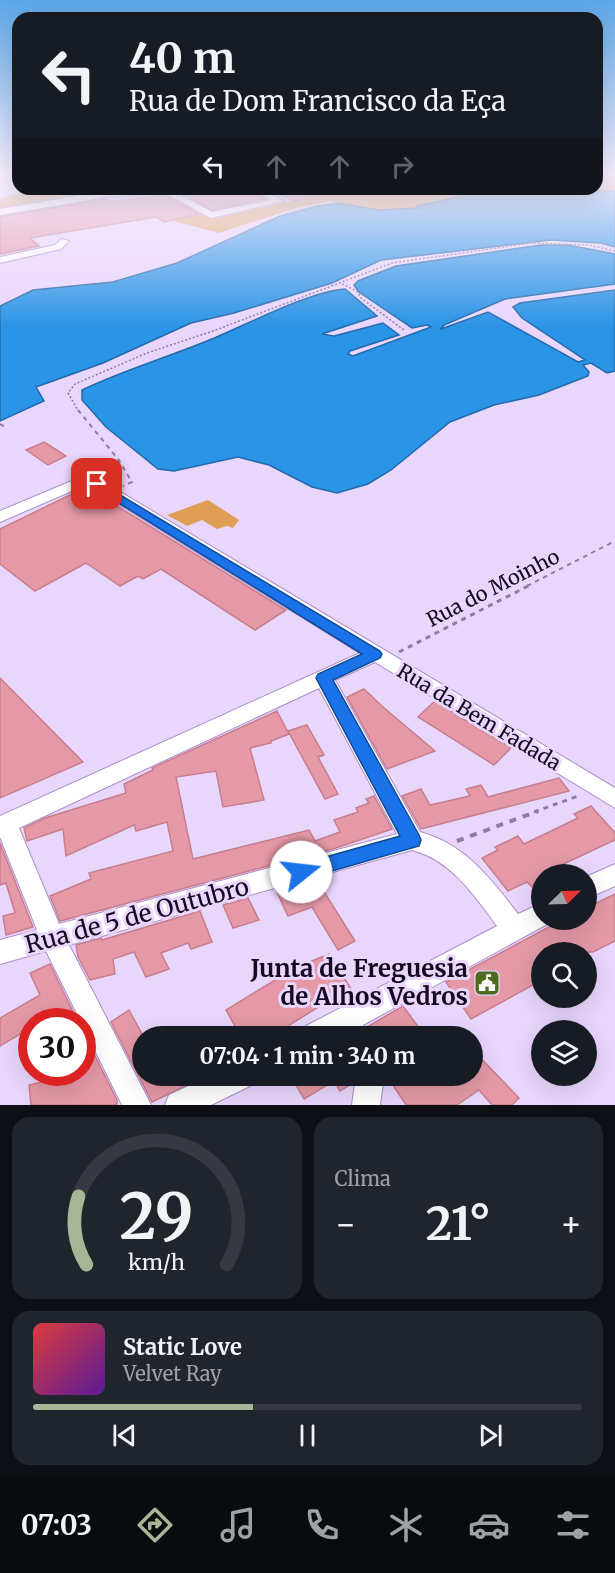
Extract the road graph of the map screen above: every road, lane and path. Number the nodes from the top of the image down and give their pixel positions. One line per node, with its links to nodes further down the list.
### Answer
1 (64, 241): 3 (street)
2 (615, 251): 4 (path)
3 (0, 260)
4 (342, 284): 5 (path); 8 (path)
5 (404, 330)
6 (0, 424): 7 (path)
7 (7, 428)
8 (103, 488): 9 (street); 11 (street, Rua da Bem Fadada)
9 (0, 516)
10 (615, 541): 11 (path, Rua do Moinho)
11 (379, 657): 12 (street); 13 (street, Rua da Bem Fadada)
12 (324, 678): 15 (street); 16 (street)
13 (597, 788): 14 (street, Rua da Bem Fadada); 17 (path)
14 (615, 799)
15 (3, 825): 22 (street)
16 (412, 840): 17 (street); 22 (street, Rua de 5 de Outubro)
17 (438, 848): 21 (street)
18 (615, 874): 19 (street)
19 (597, 883)
20 (531, 920): 21 (street)
21 (514, 929): 24 (street)
22 (51, 937): 23 (street, Rua de 5 de Outubro); 28 (street)
23 (0, 952)
24 (355, 1026)
25 (221, 1086): 27 (street)
26 (369, 1086): 29 (street)
27 (189, 1103)
28 (137, 1105)
29 (366, 1105)

